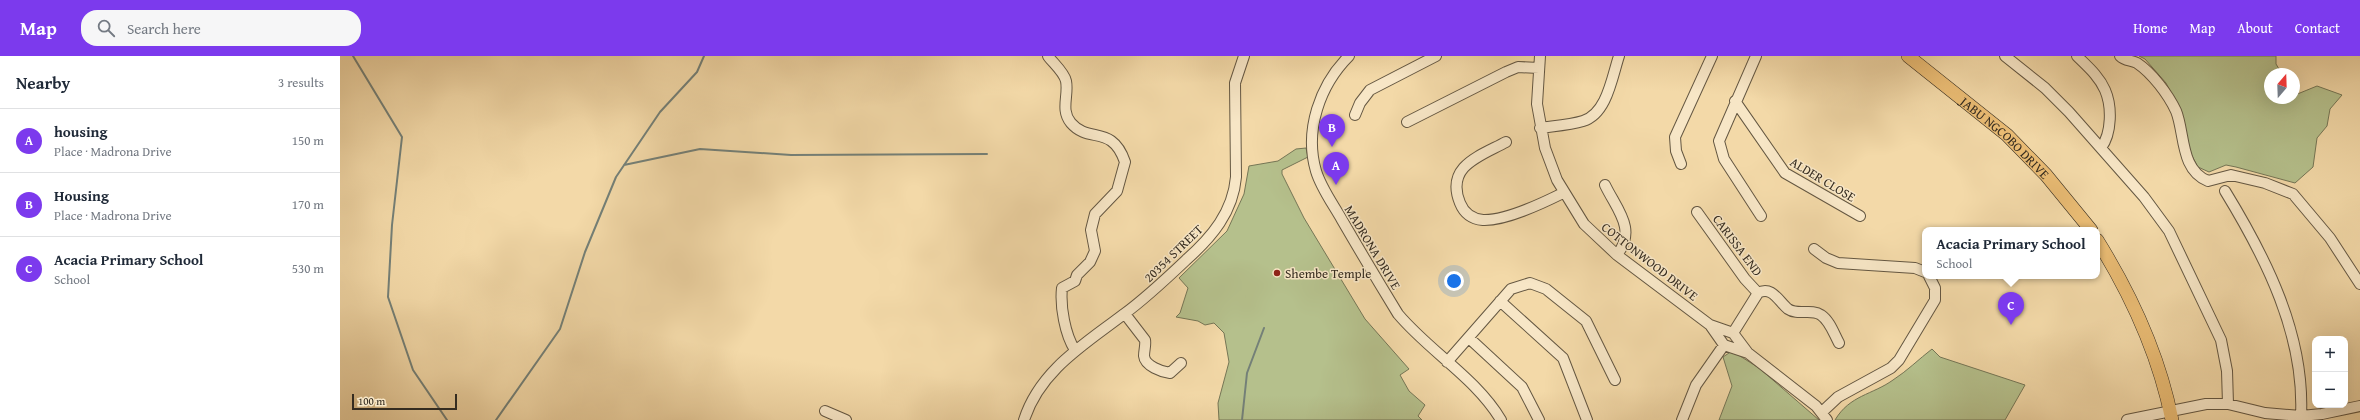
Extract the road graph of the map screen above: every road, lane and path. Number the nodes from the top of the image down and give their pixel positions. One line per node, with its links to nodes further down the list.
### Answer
1 (1048, 56): 40 (street)
2 (1244, 56): 36 (street, 20354 STREET)
3 (1349, 56): 41 (street, MADRONA DRIVE)
4 (1436, 56): 15 (street)
5 (1540, 56): 13 (street, COTTONWOOD DRIVE)
6 (1619, 56): 17 (street)
7 (1712, 56): 20 (street)
8 (1756, 56): 14 (street)
9 (1908, 56): 27 (main road, JABU NGCOBO DRIVE)
10 (2005, 56): 19 (street)
11 (2076, 56): 19 (street)
12 (2120, 56): 33 (street)
13 (1539, 68): 16 (street); 17 (street, COTTONWOOD DRIVE)
14 (1735, 101): 25 (street); 26 (street, ALDER CLOSE)
15 (1355, 115)
16 (1407, 122)
17 (1540, 128): 23 (street, COTTONWOOD DRIVE)
18 (1506, 142): 23 (street)
19 (2101, 148): 44 (street)
20 (1681, 164)
21 (1605, 185): 30 (street)
22 (2225, 190): 49 (street)
23 (1563, 192): 30 (street, COTTONWOOD DRIVE)
24 (1698, 212): 34 (street, CARISSA END)
25 (1761, 216)
26 (1860, 216)
27 (2089, 227)
28 (2100, 245): 48 (main road)
29 (1814, 249): 31 (street)
30 (1617, 255): 38 (street, COTTONWOOD DRIVE)
31 (1922, 271)
32 (1930, 279): 47 (street)
33 (2360, 284)
34 (1758, 293): 38 (street); 39 (street)
35 (1500, 301): 37 (street); 43 (street); 55 (street)
36 (1125, 314): 40 (street, 20354 STREET); 42 (street)
37 (1469, 338): 41 (street); 54 (street)
38 (1729, 339): 47 (street); 56 (street)
39 (1839, 344)
40 (1075, 350): 50 (street, 20354 STREET)
41 (1447, 362): 53 (street, MADRONA DRIVE)
42 (1180, 363)
43 (1615, 380)
44 (2228, 404): 48 (street); 49 (street)
45 (2360, 406): 49 (street)
46 (826, 411): 51 (street)
47 (1825, 416)
48 (2172, 416): 57 (street)
49 (2301, 416)
50 (1025, 417): 52 (street)
51 (846, 420)
52 (1015, 420)
53 (1501, 420)
54 (1539, 420)
55 (1586, 420)
56 (1682, 420)
57 (2128, 420)

